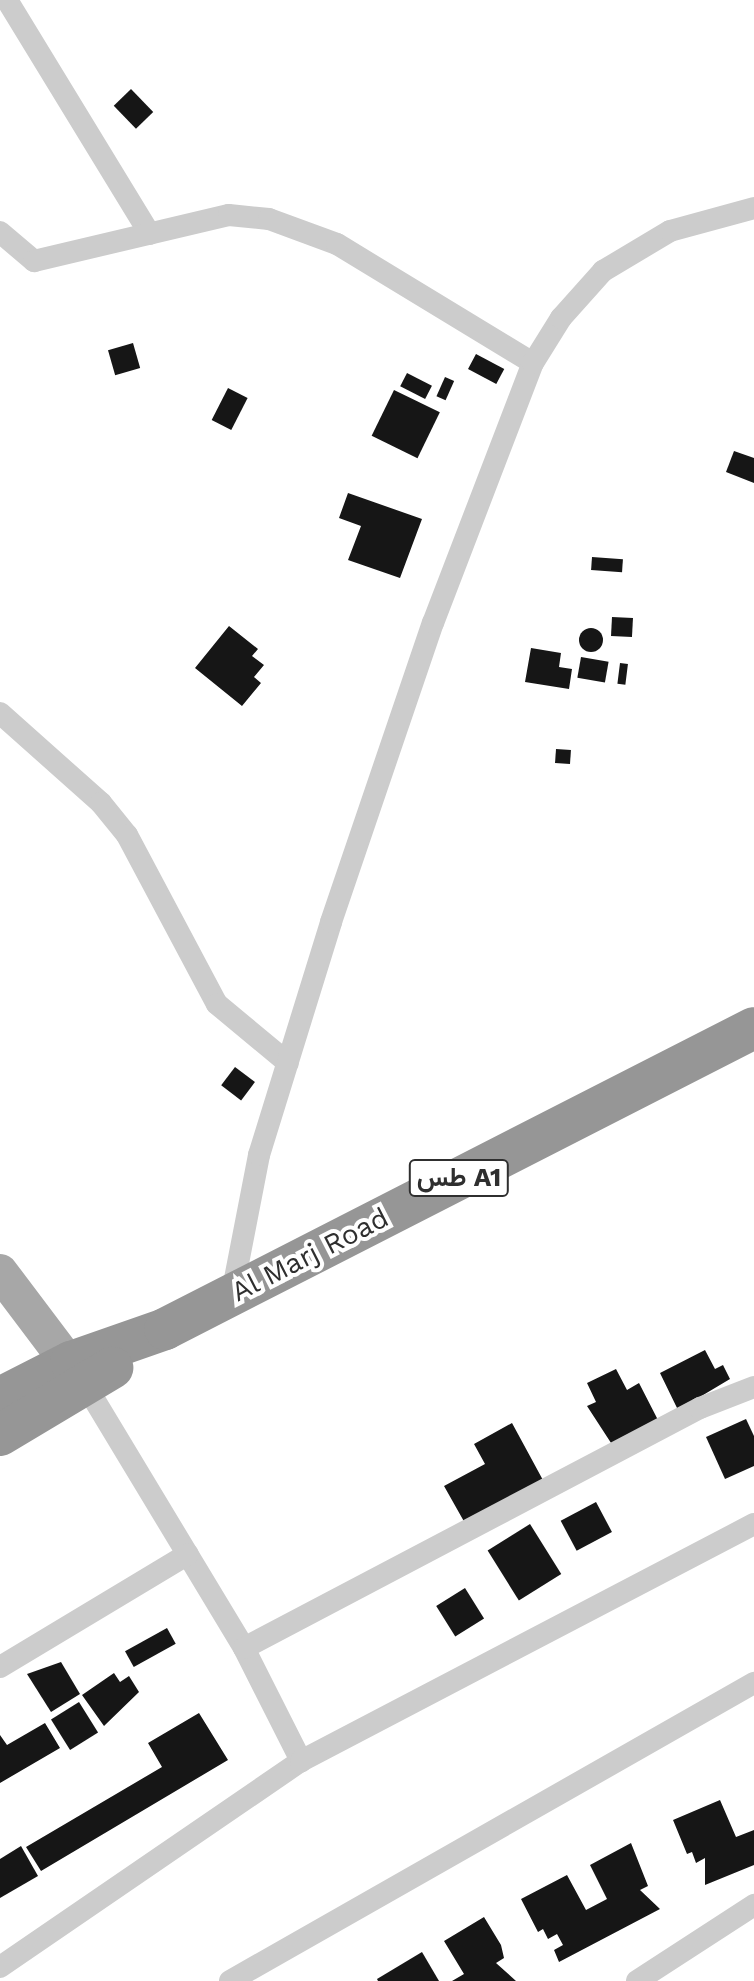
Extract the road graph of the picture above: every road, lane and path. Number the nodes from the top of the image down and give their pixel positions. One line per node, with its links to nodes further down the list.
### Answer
1 (7, 0): 4 (street)
2 (754, 208): 5 (street)
3 (0, 232): 4 (street)
4 (150, 234): 5 (street)
5 (533, 363): 8 (street)
6 (0, 713): 8 (street)
7 (754, 1028): 10 (highway, Al Marj Road / طس A1)
8 (288, 1063): 10 (street)
9 (0, 1272): 11 (main road)
10 (232, 1294): 11 (highway, Al Marj Road / طس A1)
11 (79, 1374): 13 (highway, طس A1); 14 (highway, طس A1); 16 (street)
12 (754, 1387): 17 (street)
13 (0, 1398)
14 (0, 1435)
15 (754, 1524): 20 (street)
16 (188, 1554): 17 (street); 18 (street)
17 (244, 1648): 20 (street)
18 (0, 1667)
19 (754, 1683): 23 (street)
20 (301, 1761): 22 (street)
21 (754, 1905): 24 (street)
22 (0, 1967)
23 (230, 1981)
24 (637, 1981)

